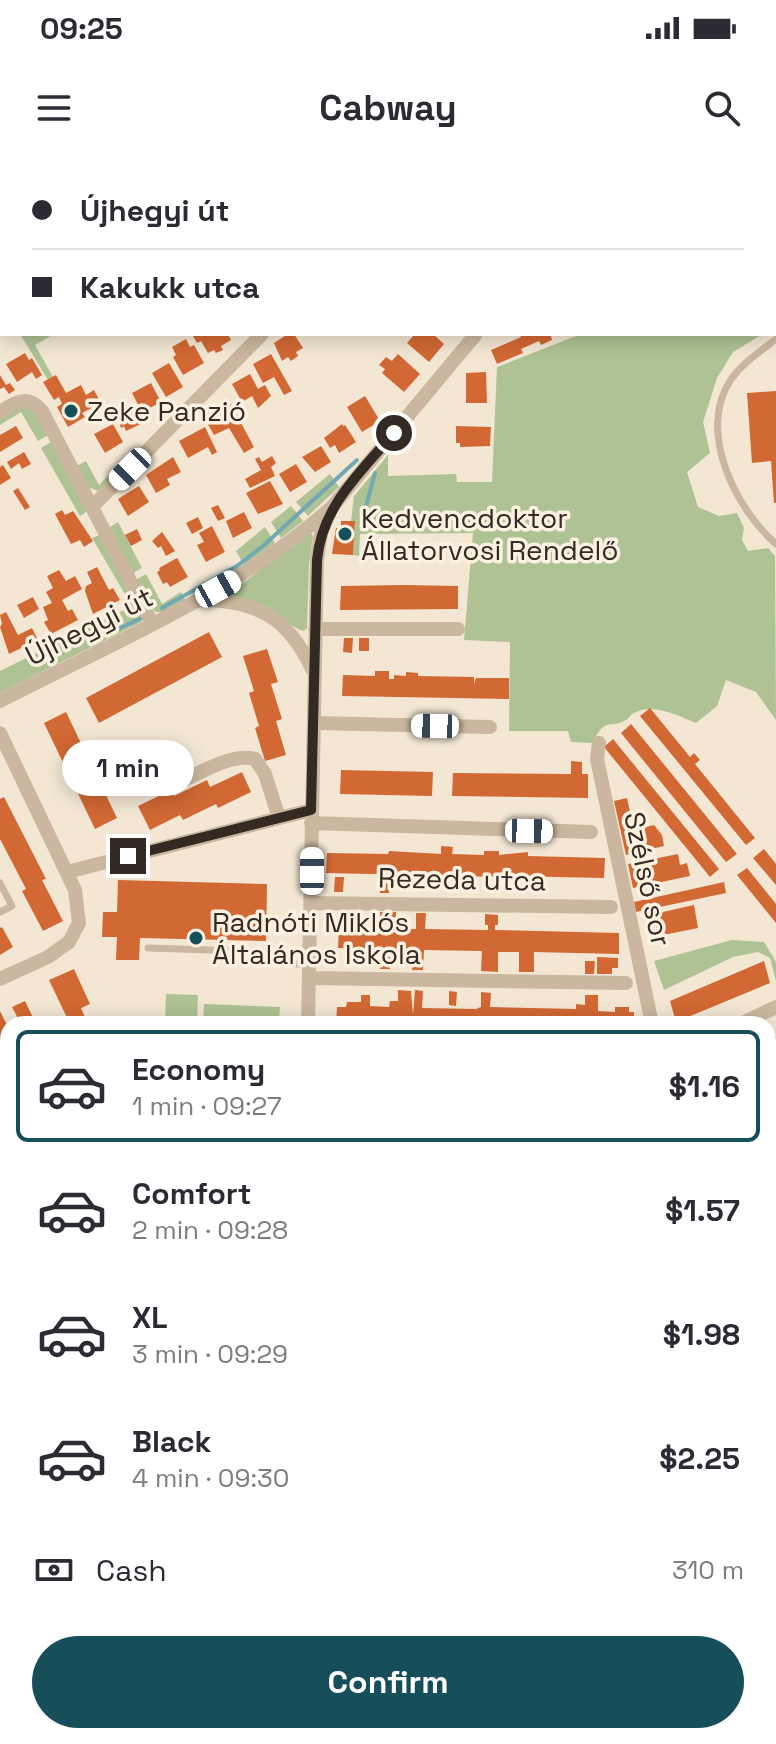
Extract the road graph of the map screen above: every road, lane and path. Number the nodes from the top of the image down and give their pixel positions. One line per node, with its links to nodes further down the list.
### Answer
1 (260, 336): 5 (street)
2 (474, 336): 6 (street, Újhegyi út)
3 (776, 339): 7 (lane)
4 (0, 412): 5 (street)
5 (93, 506): 9 (street)
6 (332, 507): 8 (street, Újhegyi út); 10 (street)
7 (776, 544)
8 (199, 600): 9 (street, Újhegyi út); 12 (street)
9 (152, 623): 13 (street, Újhegyi út)
10 (315, 629): 11 (street); 12 (street)
11 (458, 629)
12 (313, 671): 14 (street)
13 (0, 701)
14 (314, 723): 15 (street); 19 (street)
15 (490, 727)
16 (0, 733): 22 (street)
17 (599, 743): 33 (street, Szélső sor)
18 (177, 783): 20 (street)
19 (311, 816): 20 (street); 21 (street); 24 (street)
20 (279, 818): 22 (street)
21 (591, 832)
22 (67, 872): 29 (street)
23 (0, 883): 26 (lane)
24 (312, 903): 25 (street, Rezeda utca); 28 (street)
25 (611, 907)
26 (0, 912)
27 (148, 948): 28 (lane)
28 (310, 972): 30 (street); 32 (street)
29 (0, 979)
30 (626, 983)
31 (776, 1007): 34 (street)
32 (308, 1016)
33 (650, 1016)
34 (757, 1016)

